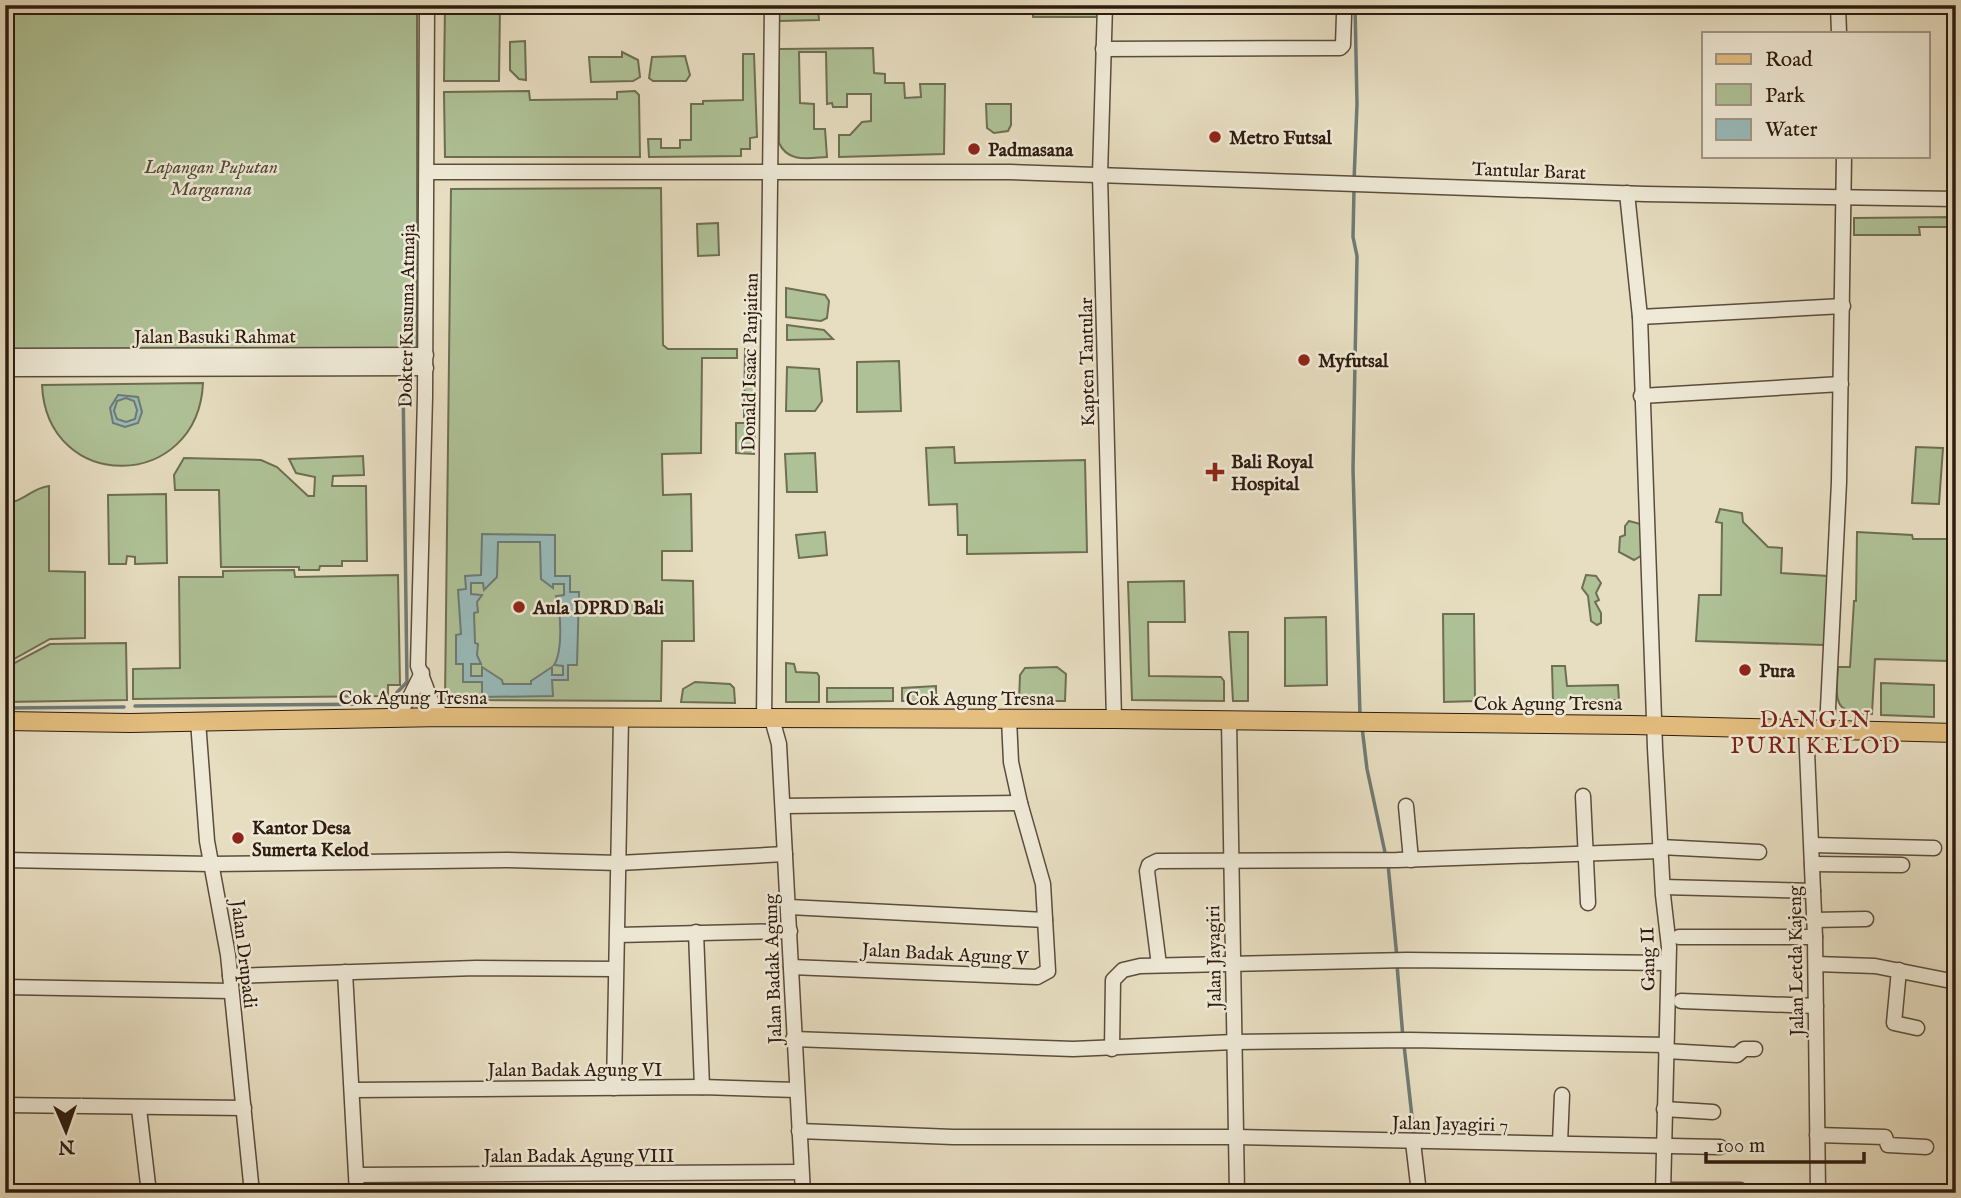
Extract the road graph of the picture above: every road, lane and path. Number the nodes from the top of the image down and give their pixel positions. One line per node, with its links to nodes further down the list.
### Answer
1 (427, 5): 9 (street, Dokter Kusuma Atmaja)
2 (772, 5): 10 (street, Donald Isaac Panjaitan)
3 (1105, 5): 7 (street, Kapten Tantular)
4 (1838, 5): 6 (street)
5 (1344, 15): 7 (street)
6 (1839, 32)
7 (1108, 49): 11 (street, Kapten Tantular)
8 (1844, 158): 13 (street)
9 (427, 172): 10 (street, Tantular Barat); 18 (street, Dokter Kusuma Atmaja)
10 (770, 173): 11 (street, Tantular Barat); 26 (street, Donald Isaac Panjaitan)
11 (1100, 175): 12 (street, Tantular Barat); 28 (street, Kapten Tantular)
12 (1627, 193): 13 (street, Tantular Barat); 16 (street, Gang II)
13 (1845, 197): 14 (street, Tantular Barat); 15 (street)
14 (1956, 199)
15 (1843, 306): 16 (street); 20 (street)
16 (1640, 317): 21 (street, Gang II)
17 (5, 356): 18 (street, Jalan Basuki Rahmat)
18 (426, 362): 19 (street, Jalan Basuki Rahmat); 22 (street, Dokter Kusuma Atmaja)
19 (5, 369)
20 (1841, 384): 21 (street); 34 (street)
21 (1642, 396): 32 (street, Gang II)
22 (421, 677): 23 (street, Dokter Kusuma Atmaja); 24 (street)
23 (443, 716): 24 (main road, Cok Agung Tresna); 25 (main road, Cok Agung Tresna)
24 (396, 717): 31 (main road, Cok Agung Tresna)
25 (621, 718): 26 (main road, Cok Agung Tresna); 49 (street)
26 (775, 719): 27 (main road, Cok Agung Tresna); 38 (street, Jalan Badak Agung)
27 (1009, 719): 28 (main road, Cok Agung Tresna); 37 (street, Jalan Badak Agung V)
28 (1114, 719): 29 (main road, Cok Agung Tresna)
29 (1228, 720): 32 (main road, Cok Agung Tresna); 47 (street, Jalan Jayagiri)
30 (5, 721): 31 (main road, Cok Agung Tresna)
31 (198, 721): 50 (street, Jalan Drupadi)
32 (1654, 725): 33 (main road, Cok Agung Tresna); 42 (street, Gang II)
33 (1806, 728): 34 (main road, Cok Agung Tresna); 40 (street, Jalan Letda Kajeng)
34 (1828, 729): 35 (main road, Cok Agung Tresna)
35 (1956, 733)
36 (1583, 796): 45 (street)
37 (1020, 803): 38 (street); 57 (street, Jalan Badak Agung V)
38 (783, 806): 44 (street, Jalan Badak Agung)
39 (1406, 806): 48 (street)
40 (1812, 845): 41 (street); 51 (street, Jalan Letda Kajeng)
41 (1934, 848)
42 (1660, 849): 43 (street); 45 (street); 53 (street, Gang II)
43 (1759, 852)
44 (785, 854): 49 (street); 56 (street, Jalan Badak Agung)
45 (1586, 855): 48 (street); 55 (street)
46 (5, 860): 50 (street)
47 (1230, 860): 48 (street); 65 (street, Jalan Jayagiri); 68 (street)
48 (1404, 860)
49 (619, 863): 50 (street); 62 (street)
50 (211, 864): 73 (street, Jalan Drupadi)
51 (1812, 864): 52 (street); 54 (street, Jalan Letda Kajeng)
52 (1902, 865)
53 (1662, 887): 54 (street); 66 (street, Gang II)
54 (1813, 891): 59 (street, Jalan Letda Kajeng)
55 (1588, 903)
56 (789, 907): 57 (street); 60 (street, Jalan Badak Agung)
57 (1045, 919): 69 (street, Jalan Badak Agung V)
58 (1867, 919): 59 (street)
59 (1814, 920): 64 (street, Jalan Letda Kajeng)
60 (790, 931): 61 (street); 69 (street, Jalan Badak Agung)
61 (696, 932): 62 (street); 87 (street)
62 (618, 935): 70 (street)
63 (1679, 937): 64 (street)
64 (1815, 937): 67 (street, Jalan Letda Kajeng)
65 (1233, 963): 66 (street); 68 (street); 83 (street, Jalan Jayagiri)
66 (1668, 964): 84 (street, Gang II)
67 (1815, 964): 71 (street); 79 (street, Jalan Letda Kajeng)
68 (1159, 965): 85 (street)
69 (792, 967): 82 (street, Jalan Badak Agung)
70 (615, 969): 72 (street); 88 (street)
71 (1899, 971): 74 (street); 81 (street)
72 (345, 972): 73 (street); 89 (street)
73 (230, 976): 76 (street, Jalan Drupadi)
74 (1956, 982)
75 (5, 987): 76 (street)
76 (231, 991): 93 (street, Jalan Drupadi)
77 (1681, 1001): 79 (street)
78 (1956, 1001): 80 (street)
79 (1816, 1006): 98 (street, Jalan Letda Kajeng)
80 (1956, 1018)
81 (1917, 1028)
82 (793, 1039): 85 (street); 90 (street, Jalan Badak Agung)
83 (1234, 1042): 84 (street); 85 (street); 99 (street, Jalan Jayagiri)
84 (1666, 1048): 86 (street); 95 (street, Gang II)
85 (1112, 1049)
86 (1755, 1049)
87 (702, 1087): 88 (street, Jalan Badak Agung VI); 90 (street, Jalan Badak Agung VI)
88 (614, 1088): 89 (street, Jalan Badak Agung VI)
89 (353, 1090): 106 (street)
90 (797, 1090): 97 (street, Jalan Badak Agung)
91 (1562, 1096): 101 (street)
92 (5, 1105): 94 (street)
93 (244, 1108): 94 (street); 110 (street, Jalan Drupadi)
94 (139, 1109): 109 (street)
95 (1664, 1109): 96 (street); 102 (street, Gang II)
96 (1713, 1112)
97 (799, 1131): 99 (street, Jalan Jayagiri 7); 105 (street, Jalan Badak Agung)
98 (1817, 1135): 104 (street); 115 (street, Jalan Letda Kajeng)
99 (1236, 1138): 100 (street, Jalan Jayagiri 7); 113 (street, Jalan Jayagiri)
100 (1418, 1141): 101 (street, Jalan Jayagiri 7); 114 (street)
101 (1560, 1143): 102 (street, Jalan Jayagiri 7)
102 (1663, 1147): 103 (street, Jalan Jayagiri 7); 108 (street, Gang II)
103 (1720, 1147)
104 (1926, 1147)
105 (801, 1172): 106 (street, Jalan Badak Agung VIII); 112 (street, Jalan Badak Agung)
106 (357, 1175): 111 (street)
107 (1740, 1190): 108 (street)
108 (1663, 1191)
109 (149, 1193)
110 (252, 1193)
111 (357, 1193)
112 (803, 1193)
113 (1237, 1193)
114 (1419, 1193)
115 (1818, 1193)

